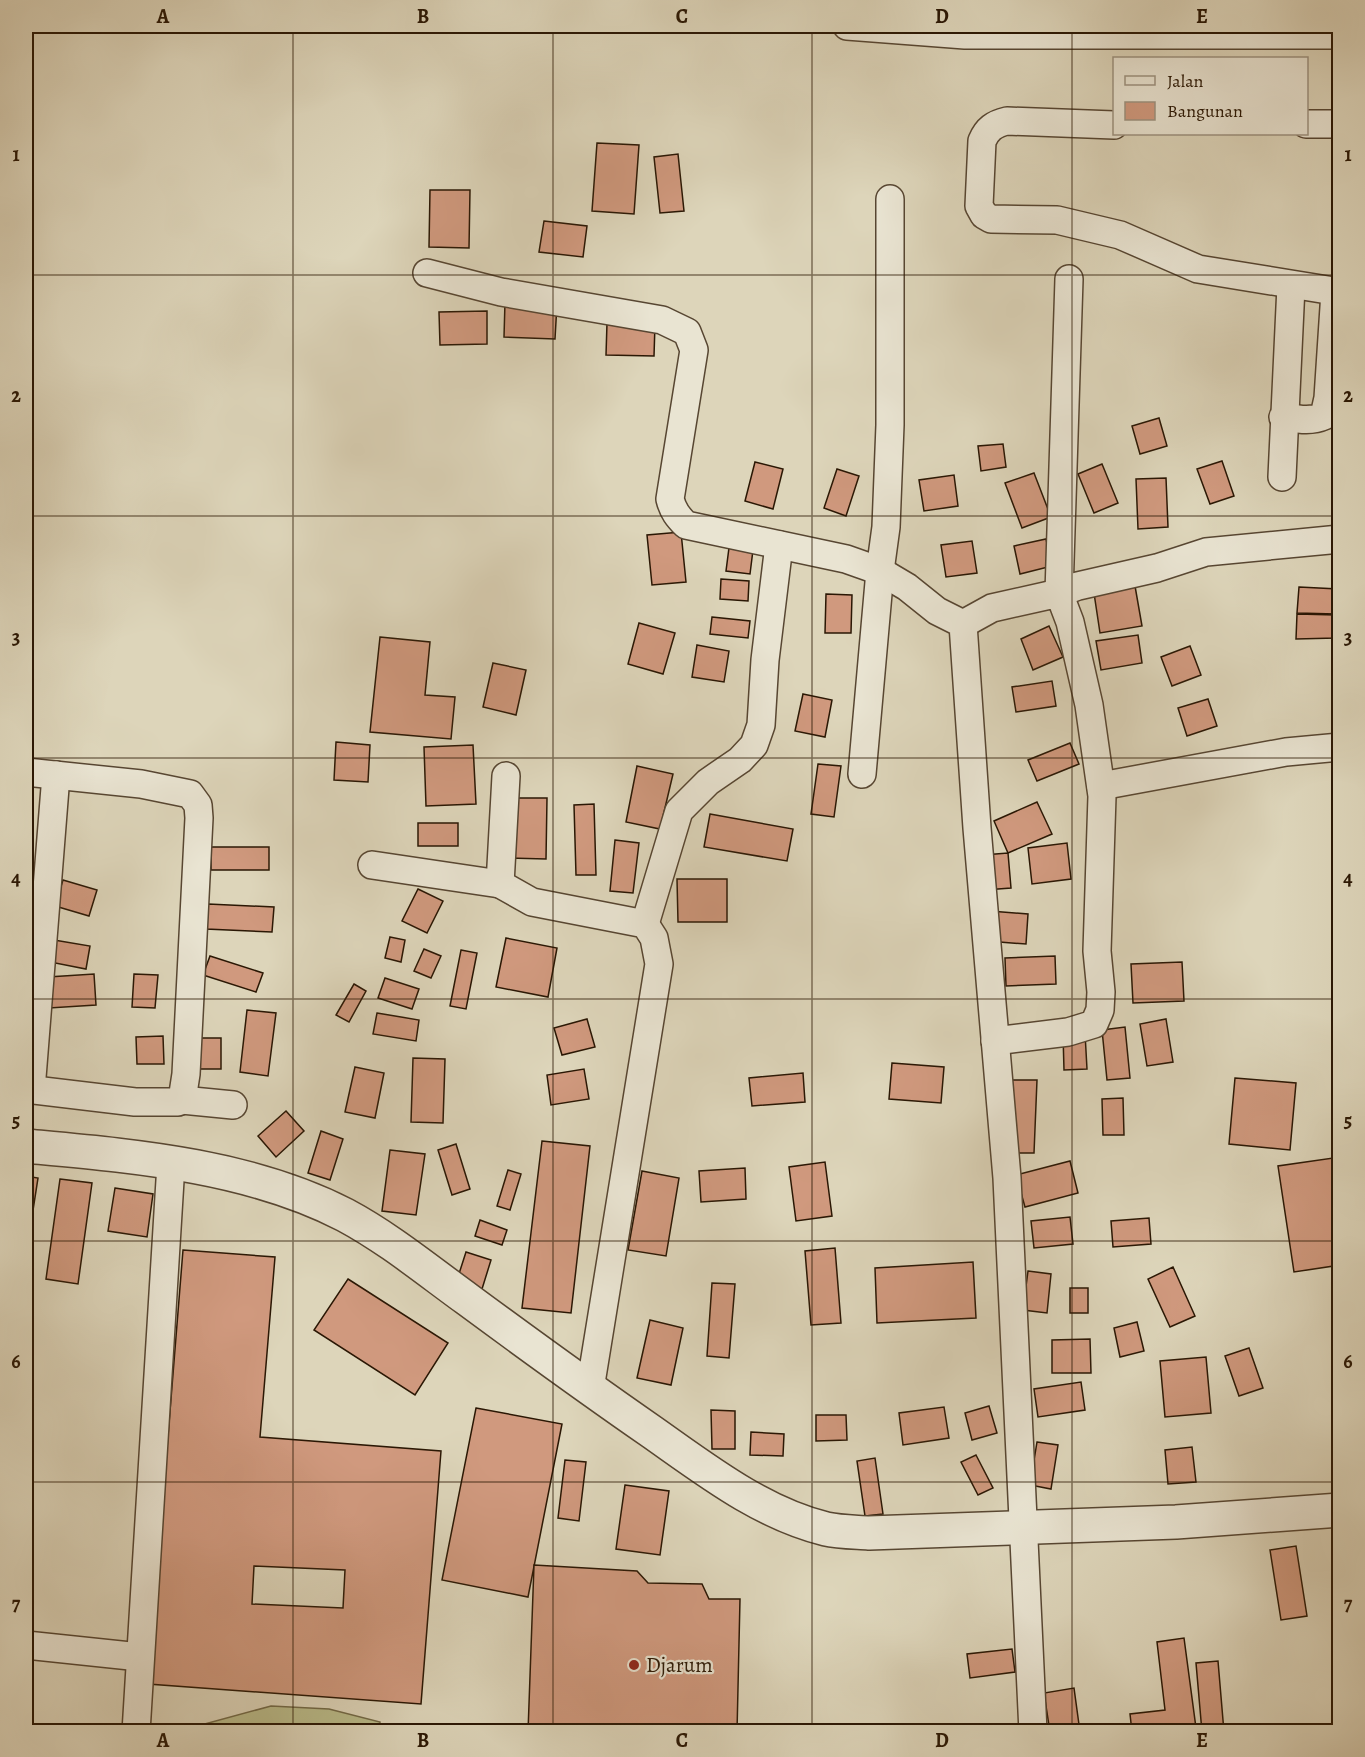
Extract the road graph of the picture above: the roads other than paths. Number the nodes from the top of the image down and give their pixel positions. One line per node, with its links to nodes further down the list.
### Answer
1 (847, 26): 2 (street)
2 (1340, 35)
3 (1308, 124): 4 (street)
4 (1340, 124)
5 (1113, 125): 9 (street)
6 (890, 199): 15 (street)
7 (427, 273): 14 (street)
8 (1069, 279): 16 (street)
9 (1291, 286): 10 (street); 11 (street)
10 (1337, 292): 11 (street)
11 (1283, 417): 12 (street)
12 (1282, 477)
13 (1340, 539): 16 (street)
14 (779, 545): 15 (street); 26 (street)
15 (880, 571): 17 (street); 20 (street)
16 (1059, 593): 17 (street); 23 (street)
17 (963, 624): 27 (street)
18 (1340, 747): 23 (street)
19 (26, 772): 21 (street)
20 (862, 774)
21 (56, 775): 28 (street); 29 (street)
22 (506, 776): 25 (street)
23 (1101, 786): 27 (street)
24 (372, 865): 25 (street)
25 (500, 884): 26 (street)
26 (645, 924): 33 (street)
27 (995, 1041): 35 (street)
28 (28, 1089): 29 (street)
29 (182, 1100): 30 (street)
30 (233, 1105)
31 (26, 1146): 32 (street)
32 (171, 1164): 33 (street); 37 (street)
33 (590, 1389): 35 (street)
34 (1340, 1510): 35 (street)
35 (1022, 1527): 39 (street)
36 (26, 1645): 37 (street)
37 (140, 1657): 38 (street)
38 (136, 1731)
39 (1032, 1731)

